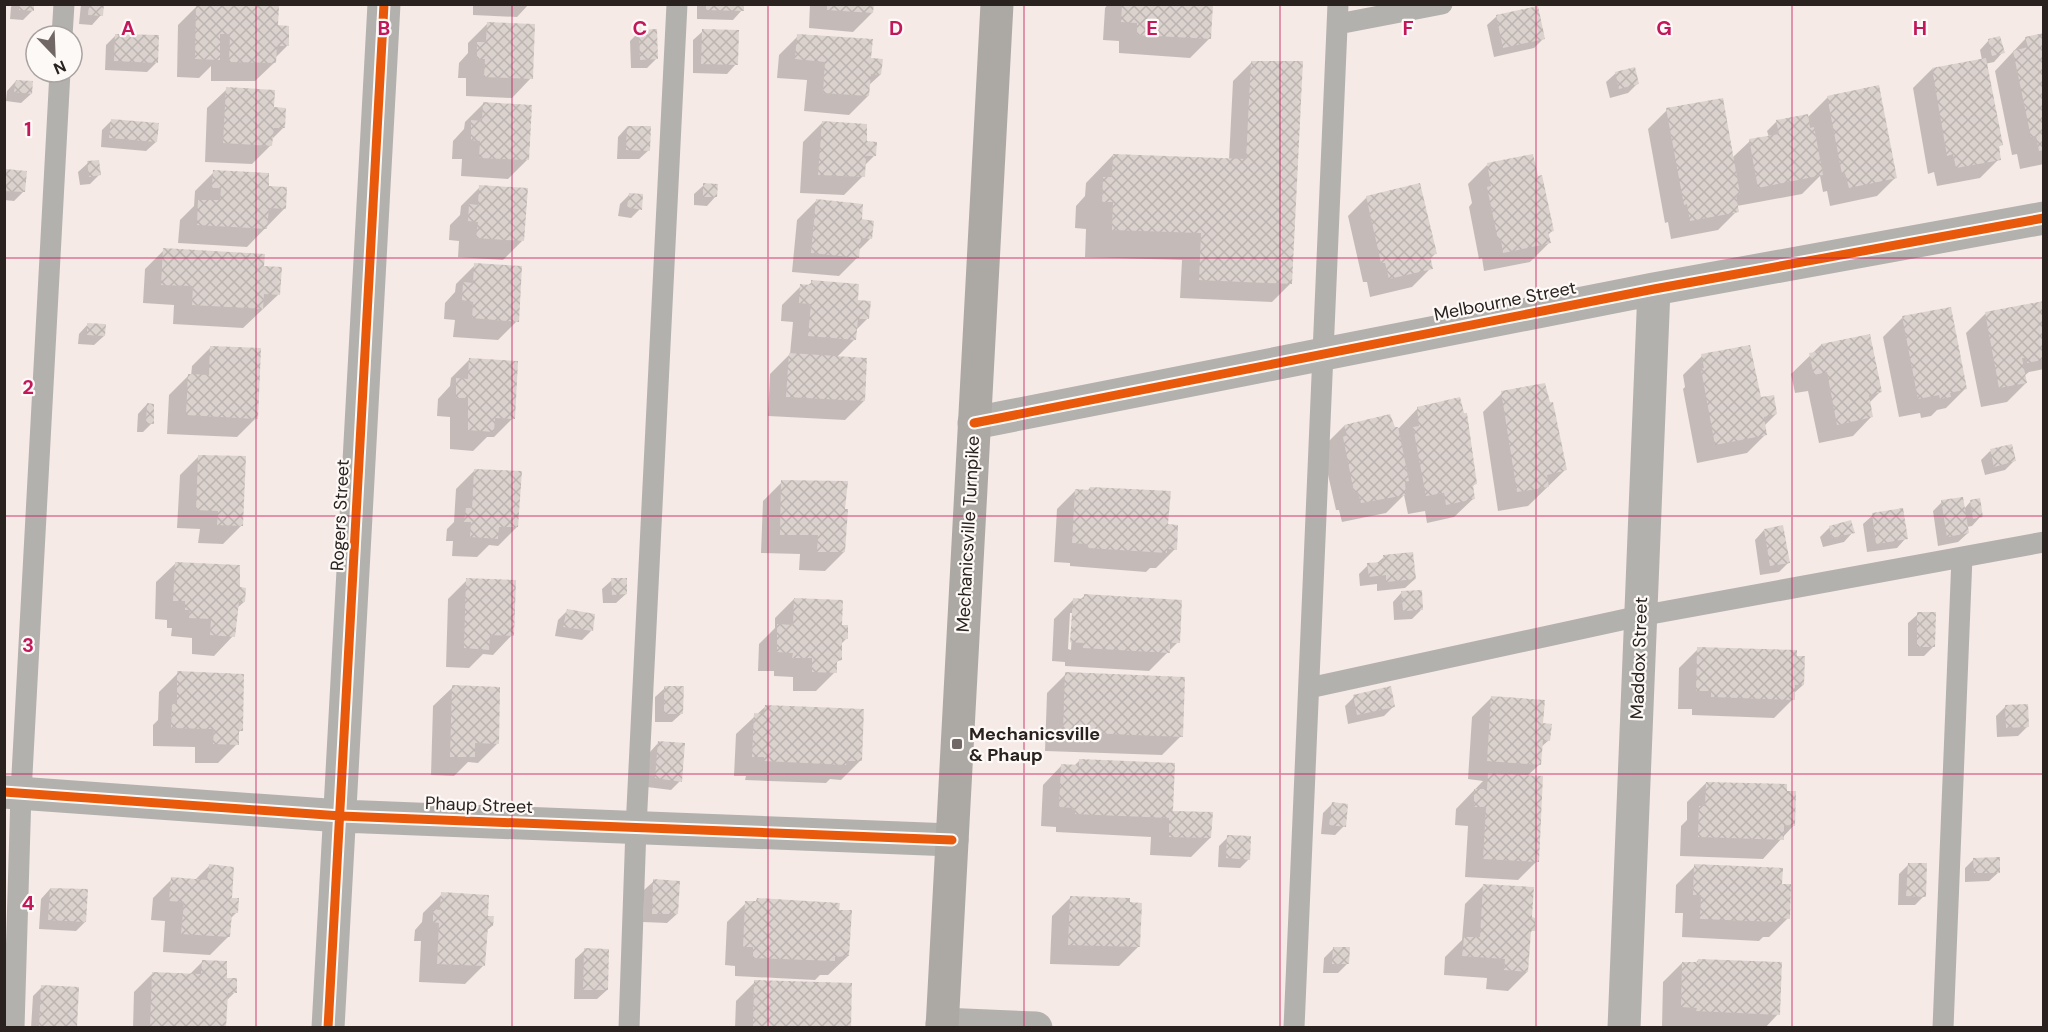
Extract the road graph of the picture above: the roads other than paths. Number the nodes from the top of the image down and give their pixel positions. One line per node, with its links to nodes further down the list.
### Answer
1 (64, 4): 7 (lane)
2 (384, 4): 18 (street, Rogers Street)
3 (677, 4): 19 (lane)
4 (997, 4): 12 (main road, Mechanicsville Turnpike)
5 (1442, 4): 6 (lane)
6 (1338, 14): 11 (lane)
7 (63, 24)
8 (59, 84): 17 (lane)
9 (2043, 218): 10 (street, Melbourne Street)
10 (1653, 289): 11 (street, Melbourne Street); 15 (street, Maddox Street)
11 (1323, 354): 12 (street, Melbourne Street); 16 (lane)
12 (974, 423): 20 (main road, Mechanicsville Turnpike)
13 (2043, 543): 14 (lane)
14 (1962, 557): 15 (lane); 28 (lane)
15 (1640, 616): 16 (lane); 27 (street, Maddox Street)
16 (1309, 688): 26 (lane)
17 (13, 792): 18 (street, Phaup Street); 22 (lane)
18 (341, 816): 19 (street, Phaup Street); 23 (street, Rogers Street)
19 (636, 828): 20 (street, Phaup Street); 24 (lane)
20 (952, 840): 21 (main road, Mechanicsville Turnpike)
21 (942, 1026): 25 (street)
22 (14, 1028)
23 (328, 1028)
24 (629, 1028)
25 (1036, 1028)
26 (1294, 1028)
27 (1624, 1028)
28 (1943, 1028)

